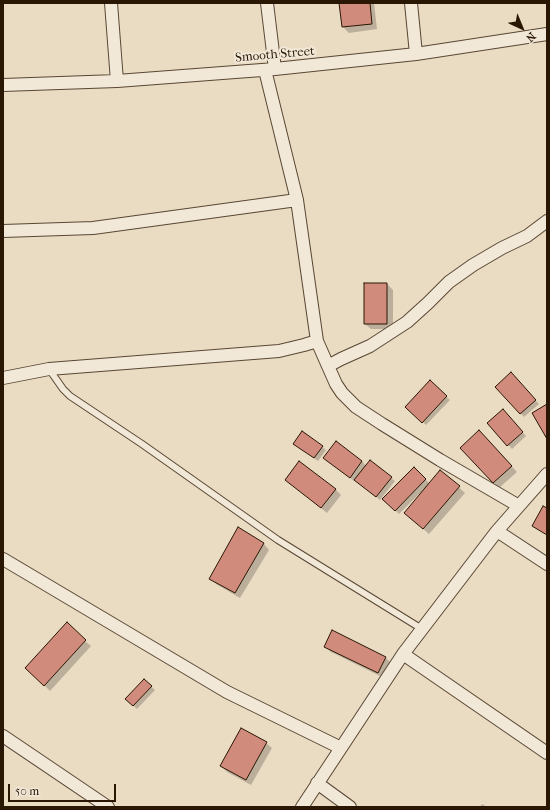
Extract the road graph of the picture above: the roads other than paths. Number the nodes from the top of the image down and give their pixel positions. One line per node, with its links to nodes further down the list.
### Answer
1 (111, 3): 7 (street)
2 (267, 3): 6 (street)
3 (411, 3): 5 (street)
4 (547, 34): 5 (street, Smooth Street)
5 (416, 54): 6 (street, Smooth Street)
6 (270, 70): 7 (street, Smooth Street); 9 (street)
7 (117, 81): 8 (street, Smooth Street)
8 (3, 86)
9 (297, 200): 11 (street); 12 (street)
10 (547, 221): 13 (street)
11 (3, 231)
12 (317, 341): 13 (street); 14 (street)
13 (328, 366): 17 (street)
14 (49, 369): 15 (street); 21 (lane)
15 (3, 378)
16 (547, 474): 17 (street)
17 (519, 506): 18 (street)
18 (497, 531): 20 (street); 21 (street)
19 (3, 559): 24 (street)
20 (547, 564)
21 (422, 630): 22 (street)
22 (403, 654): 24 (street); 25 (street)
23 (3, 736): 27 (street)
24 (341, 748): 26 (street)
25 (547, 753)
26 (318, 783): 28 (street); 29 (street)
27 (108, 807)
28 (302, 807)
29 (350, 807)

